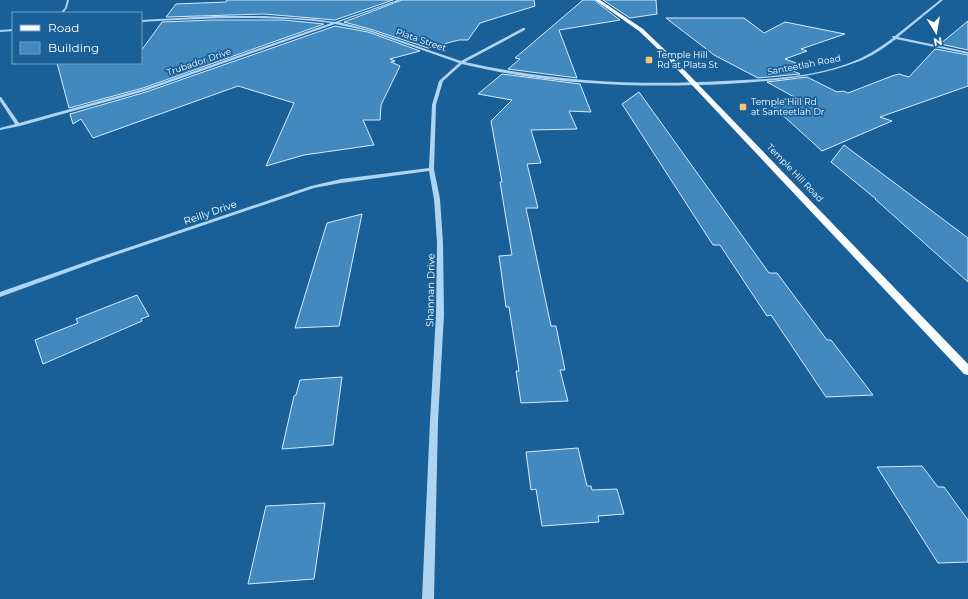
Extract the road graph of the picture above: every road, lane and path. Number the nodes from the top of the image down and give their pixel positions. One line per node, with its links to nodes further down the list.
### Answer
1 (68, 0): 5 (street)
2 (400, 0): 7 (street, Trubador Drive)
3 (597, 0): 14 (main road, Temple Hill Road)
4 (942, 0): 11 (street, Santeetlah Road)
5 (62, 12)
6 (142, 21): 7 (street, Plata Street)
7 (338, 23): 13 (street, Plata Street); 16 (street, Trubador Drive)
8 (524, 29): 13 (street, Shannan Drive)
9 (12, 30): 10 (street)
10 (0, 31)
11 (893, 37): 12 (street); 14 (street, Santeetlah Road)
12 (968, 53)
13 (462, 62): 14 (street, Plata Street); 18 (street, Shannan Drive)
14 (696, 85): 20 (main road, Temple Hill Road)
15 (0, 98): 16 (street)
16 (18, 124): 17 (street, Trubador Drive)
17 (0, 129)
18 (431, 168): 19 (street, Reilly Drive); 21 (street, Shannan Drive)
19 (0, 295)
20 (968, 371)
21 (428, 599)

